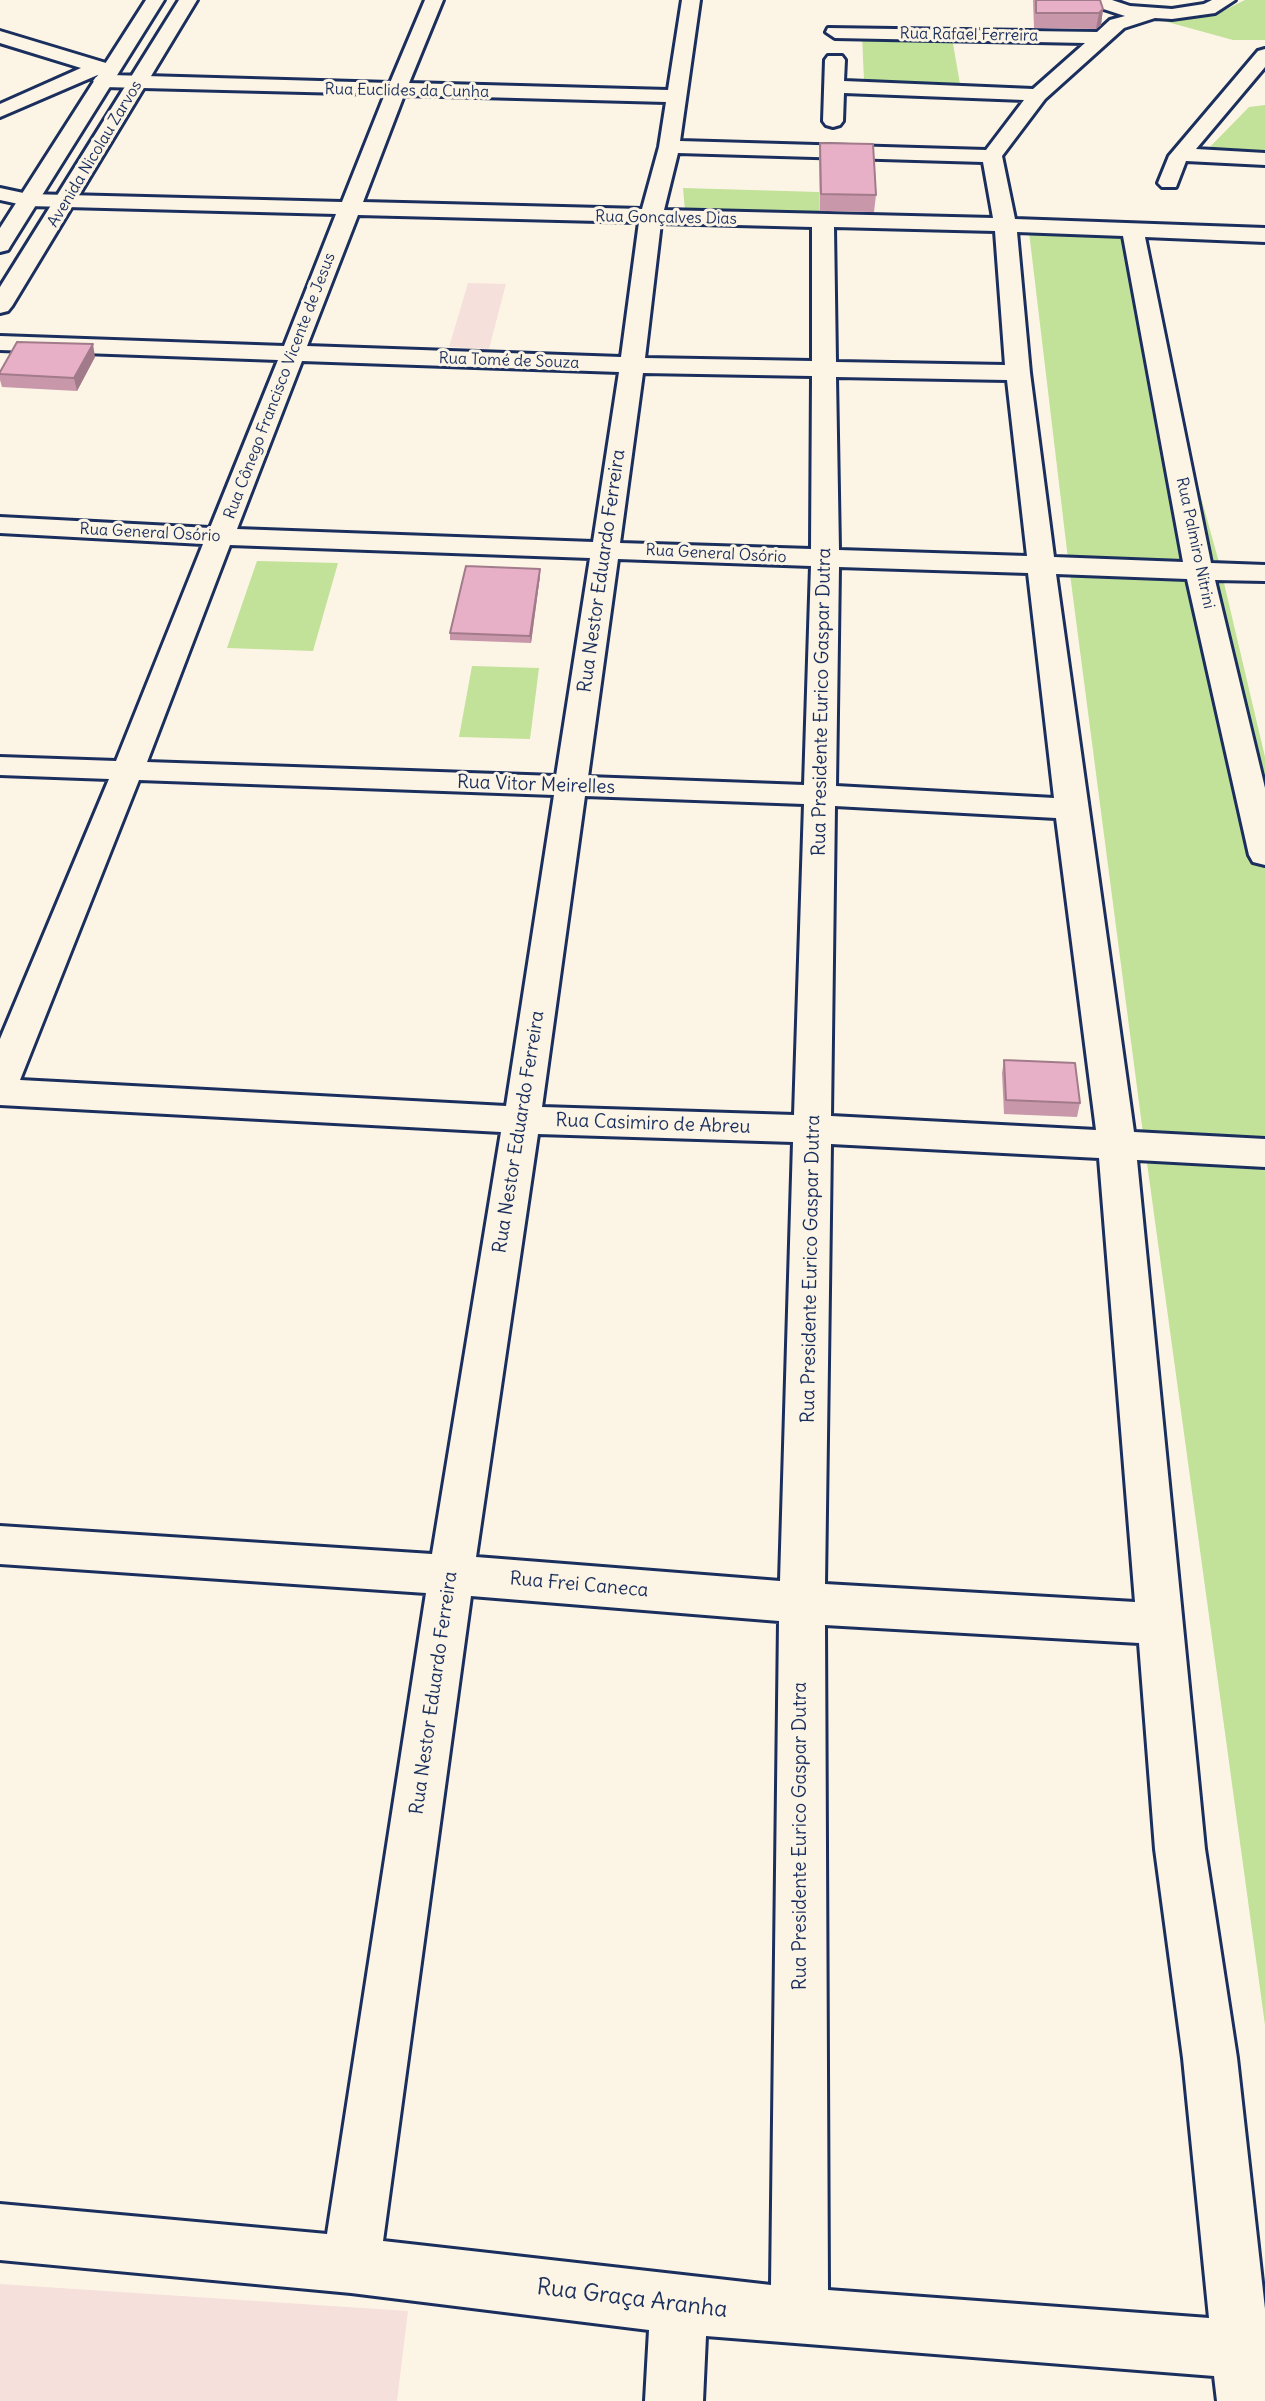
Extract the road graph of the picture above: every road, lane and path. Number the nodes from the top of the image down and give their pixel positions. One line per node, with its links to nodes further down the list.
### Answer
1 (155, 0): 9 (street, Avenida Nicolau Zarvos)
2 (188, 0): 10 (street, Avenida Nicolau Zarvos)
3 (434, 0): 12 (street, Rua Cônego Francisco Vicente de Jesus)
4 (691, 0): 14 (street, Rua Nestor Eduardo Ferreira)
5 (1226, 0): 6 (street, Rua Rafael Ferreira)
6 (1115, 16): 11 (street, Rua Rafael Ferreira); 13 (street)
7 (0, 37): 9 (street)
8 (1265, 55): 15 (street)
9 (104, 73): 10 (street, Rua Euclides da Cunha); 17 (street); 25 (street, Avenida Nicolau Zarvos)
10 (138, 83): 12 (street, Rua Euclides da Cunha); 26 (street, Avenida Nicolau Zarvos)
11 (835, 87): 13 (street); 18 (street)
12 (396, 91): 14 (street, Rua Euclides da Cunha); 27 (street, Rua Cônego Francisco Vicente de Jesus)
13 (1038, 95): 21 (street)
14 (676, 96): 19 (street, Rua Nestor Eduardo Ferreira)
15 (1229, 98): 16 (street); 20 (street)
16 (1253, 99)
17 (0, 111)
18 (833, 121)
19 (670, 146): 21 (street); 28 (street, Rua Nestor Eduardo Ferreira)
20 (1181, 155): 22 (street); 23 (street)
21 (992, 156): 30 (street)
22 (1265, 159)
23 (1169, 183)
24 (0, 194): 25 (street, Rua Gonçalves Dias)
25 (28, 200): 26 (street, Rua Gonçalves Dias); 33 (street, Avenida Nicolau Zarvos)
26 (66, 201): 27 (street, Rua Gonçalves Dias); 34 (street, Avenida Nicolau Zarvos)
27 (349, 209): 28 (street, Rua Gonçalves Dias); 36 (street, Rua Cônego Francisco Vicente de Jesus)
28 (651, 218): 29 (street, Rua Gonçalves Dias); 37 (street, Rua Nestor Eduardo Ferreira)
29 (823, 221): 30 (street, Rua Gonçalves Dias); 38 (street, Rua Presidente Eurico Gaspar Dutra)
30 (1005, 225): 31 (street, Rua Gonçalves Dias); 39 (street)
31 (1133, 230): 32 (street, Rua Gonçalves Dias); 45 (street, Rua Palmiro Nitrini)
32 (1265, 235)
33 (0, 245)
34 (0, 306)
35 (0, 343): 36 (street, Rua Tomé de Souza)
36 (292, 354): 37 (street, Rua Tomé de Souza); 41 (street, Rua Cônego Francisco Vicente de Jesus)
37 (632, 365): 38 (street, Rua Tomé de Souza); 42 (street, Rua Nestor Eduardo Ferreira)
38 (825, 370): 39 (street, Rua Tomé de Souza); 43 (street, Rua Presidente Eurico Gaspar Dutra)
39 (1018, 373): 44 (street)
40 (0, 525): 41 (street, Rua General Osório)
41 (222, 537): 42 (street, Rua General Osório); 48 (street, Rua Cônego Francisco Vicente de Jesus)
42 (605, 549): 43 (street, Rua General Osório); 49 (street, Rua Nestor Eduardo Ferreira)
43 (825, 560): 44 (street, Rua General Osório); 50 (street, Rua Presidente Eurico Gaspar Dutra)
44 (1043, 565): 45 (street, Rua General Osório); 51 (street)
45 (1199, 572): 46 (street, Rua General Osório); 52 (street, Rua Palmiro Nitrini)
46 (1265, 573)
47 (0, 766): 48 (street, Rua Vitor Meirelles)
48 (128, 770): 49 (street, Rua Vitor Meirelles); 53 (street, Rua Cônego Francisco Vicente de Jesus)
49 (570, 787): 50 (street, Rua Vitor Meirelles); 55 (street, Rua Nestor Eduardo Ferreira)
50 (821, 796): 51 (street, Rua Vitor Meirelles); 56 (street, Rua Presidente Eurico Gaspar Dutra)
51 (1071, 808): 57 (street)
52 (1265, 855)
53 (0, 1083)
54 (0, 1092): 55 (street, Rua Casimiro de Abreu)
55 (522, 1120): 56 (street, Rua Casimiro de Abreu); 60 (street, Rua Nestor Eduardo Ferreira)
56 (814, 1129): 57 (street, Rua Casimiro de Abreu); 61 (street, Rua Presidente Eurico Gaspar Dutra)
57 (1117, 1145): 58 (street, Rua Casimiro de Abreu); 62 (street)
58 (1265, 1153)
59 (0, 1545): 60 (street, Rua Frei Caneca)
60 (452, 1575): 61 (street, Rua Frei Caneca); 64 (street, Rua Nestor Eduardo Ferreira)
61 (802, 1603): 62 (street, Rua Frei Caneca); 66 (street, Rua Presidente Eurico Gaspar Dutra)
62 (1158, 1624): 67 (street)
63 (0, 2232): 64 (street, Rua Graça Aranha)
64 (351, 2265): 65 (street, Rua Graça Aranha)
65 (679, 2305): 66 (street, Rua Graça Aranha); 68 (street)
66 (799, 2317): 67 (street, Rua Graça Aranha)
67 (1250, 2367)
68 (674, 2401)

